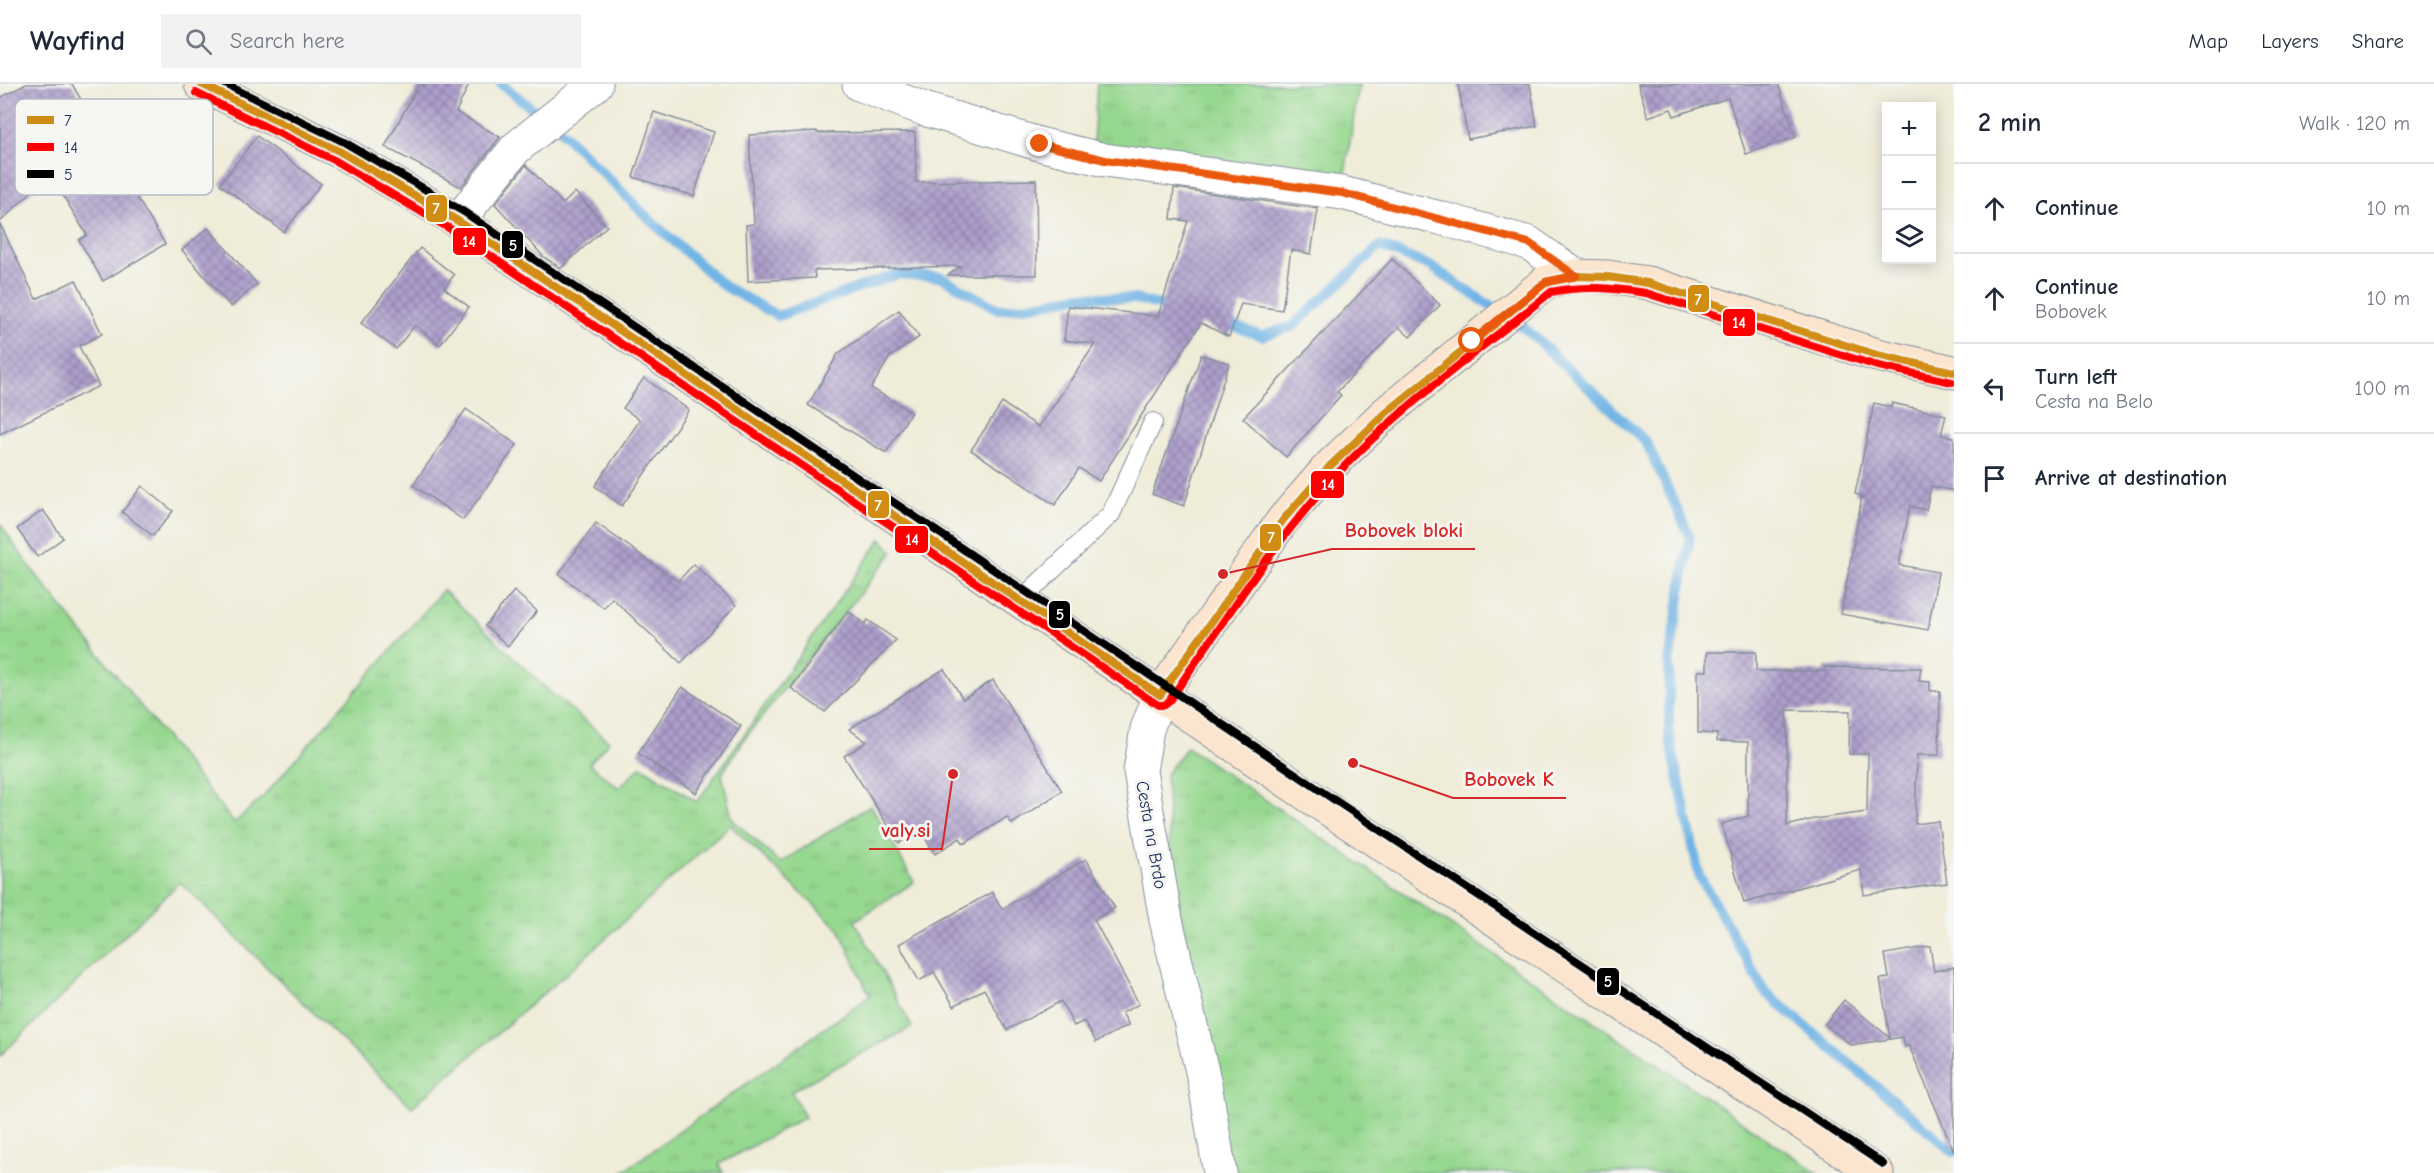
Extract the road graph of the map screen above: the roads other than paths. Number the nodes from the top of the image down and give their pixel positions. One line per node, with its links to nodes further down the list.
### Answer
1 (201, 84): 4 (street)
2 (859, 84): 5 (street)
3 (575, 90): 4 (street)
4 (459, 221): 8 (street)
5 (1576, 276): 6 (street); 9 (street)
6 (1954, 372)
7 (1153, 422): 8 (lane)
8 (1020, 601): 9 (street)
9 (1160, 694): 10 (street, Cesta na Brdo); 11 (street)
10 (1220, 1173)
11 (1877, 1173)

